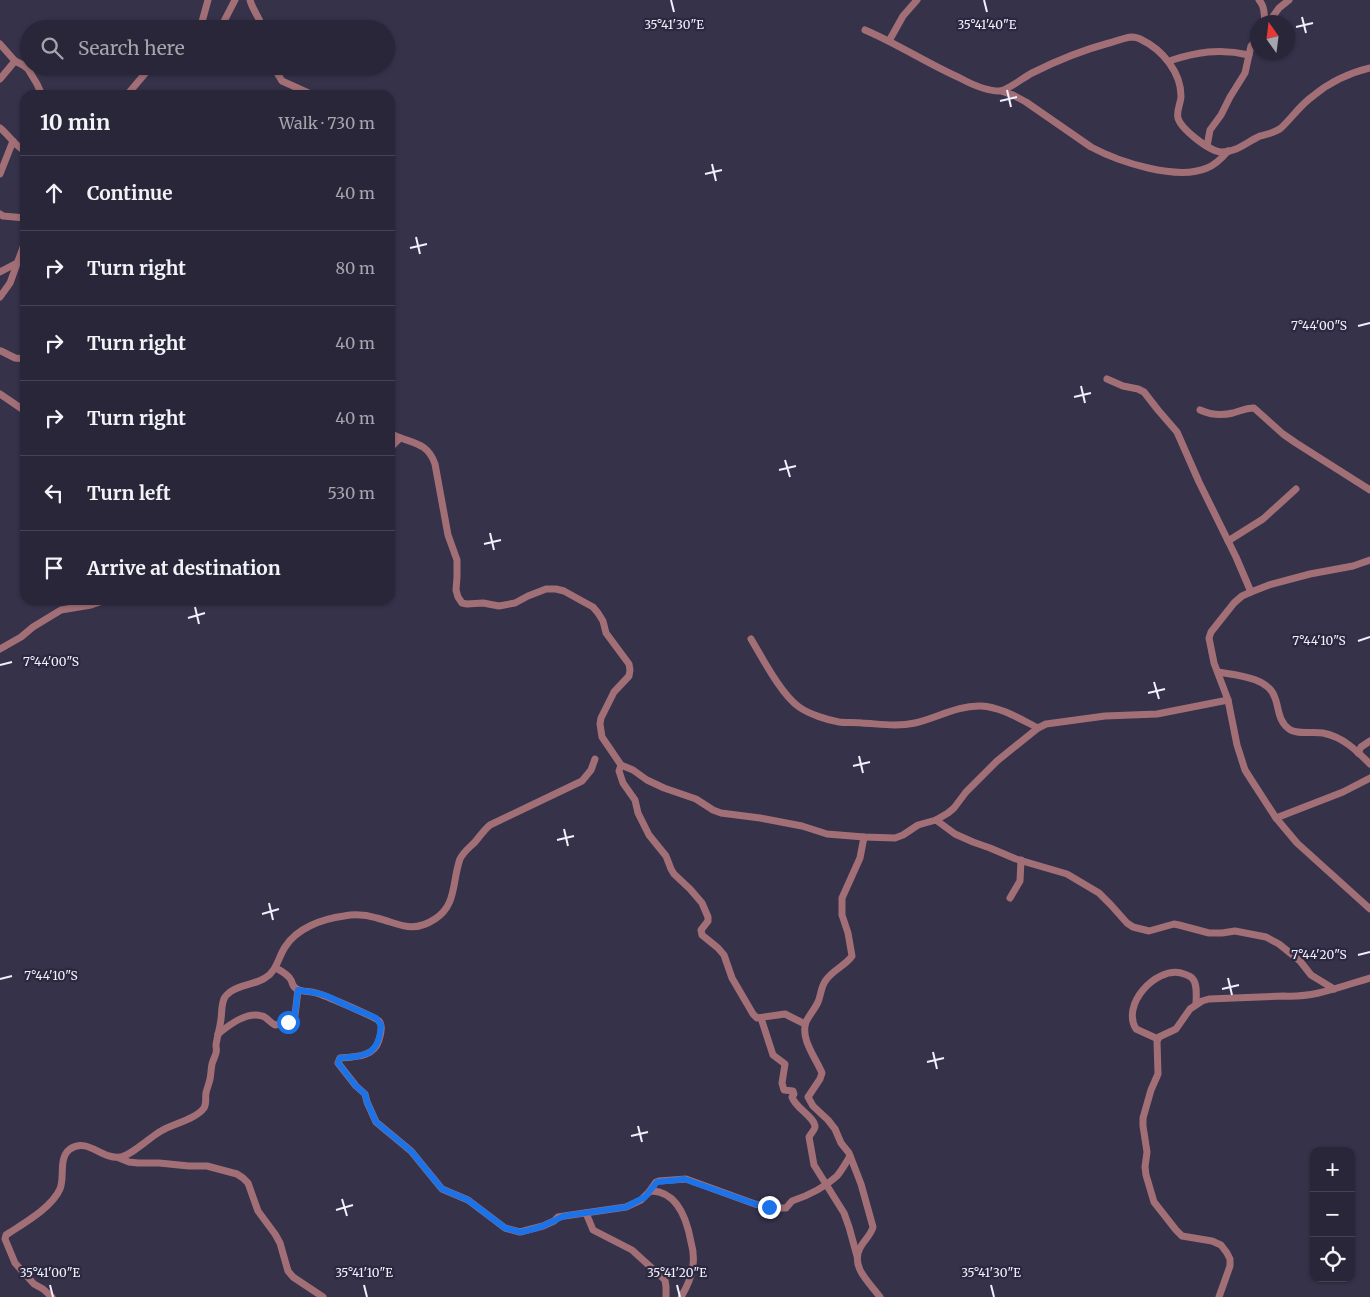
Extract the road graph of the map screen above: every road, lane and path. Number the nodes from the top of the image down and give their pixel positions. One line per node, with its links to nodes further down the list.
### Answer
1 (208, 0): 9 (street)
2 (234, 0): 10 (street)
3 (250, 0): 11 (street)
4 (917, 0): 13 (street)
5 (1258, 0): 7 (street)
6 (1289, 0): 8 (street)
7 (1264, 15)
8 (1274, 15)
9 (202, 20)
10 (224, 20)
11 (260, 20)
12 (865, 30): 13 (street)
13 (889, 41): 28 (street)
14 (0, 44): 17 (street)
15 (1250, 50): 16 (street)
16 (1249, 55): 18 (street); 31 (street)
17 (15, 61): 19 (street); 24 (street)
18 (1169, 62): 28 (street); 31 (street)
19 (20, 64)
20 (1370, 68): 33 (street)
21 (32, 75): 25 (street)
22 (145, 75): 26 (street)
23 (278, 75): 27 (street)
24 (0, 79)
25 (40, 90)
26 (131, 90)
27 (302, 90)
28 (1001, 91): 33 (street)
29 (0, 128): 30 (street)
30 (13, 141): 32 (street); 34 (street)
31 (1207, 146): 33 (street)
32 (20, 148)
33 (1228, 151)
34 (0, 174)
35 (0, 214): 36 (street)
36 (20, 218)
37 (20, 255): 38 (street)
38 (17, 263): 39 (street); 40 (street)
39 (0, 272)
40 (0, 297)
41 (0, 346): 42 (street)
42 (0, 352): 43 (street)
43 (20, 358)
44 (1107, 379): 53 (street)
45 (0, 394): 46 (street)
46 (20, 408)
47 (1200, 410): 52 (street)
48 (395, 436): 49 (street)
49 (400, 438): 50 (street); 66 (street)
50 (395, 443)
51 (1296, 489): 53 (street)
52 (1370, 490)
53 (1228, 541): 55 (street)
54 (1370, 560): 55 (street)
55 (1251, 592): 59 (street)
56 (91, 605): 58 (street)
57 (751, 639): 61 (street)
58 (0, 649)
59 (1218, 672): 60 (street); 63 (street)
60 (1228, 700): 61 (street); 68 (street)
61 (1038, 728): 69 (street)
62 (1370, 741): 63 (street)
63 (1358, 753): 65 (street)
64 (595, 759): 74 (street)
65 (1370, 764)
66 (621, 765): 70 (street); 79 (street)
67 (1370, 778): 68 (street)
68 (1276, 818): 73 (street)
69 (936, 820): 70 (street); 71 (street)
70 (864, 837): 80 (street)
71 (1021, 860): 72 (street); 76 (street)
72 (1010, 898)
73 (1370, 909)
74 (276, 968): 77 (street); 81 (street)
75 (1370, 978): 76 (street)
76 (1334, 989): 78 (street)
77 (298, 990): 81 (street); 87 (street)
78 (1196, 1004): 82 (street); 82 (street)
79 (761, 1018): 80 (street); 85 (street)
80 (805, 1024): 83 (street)
81 (218, 1034): 84 (street)
82 (1158, 1039): 94 (street)
83 (850, 1156): 85 (street); 88 (street)
84 (119, 1158): 89 (street); 90 (street)
85 (826, 1184): 86 (street); 88 (street)
86 (649, 1192): 87 (street); 92 (street)
87 (586, 1213): 91 (street)
88 (857, 1256): 93 (street)
89 (52, 1297)
90 (323, 1297)
91 (666, 1297)
92 (681, 1297)
93 (880, 1297)
94 (1219, 1297)

